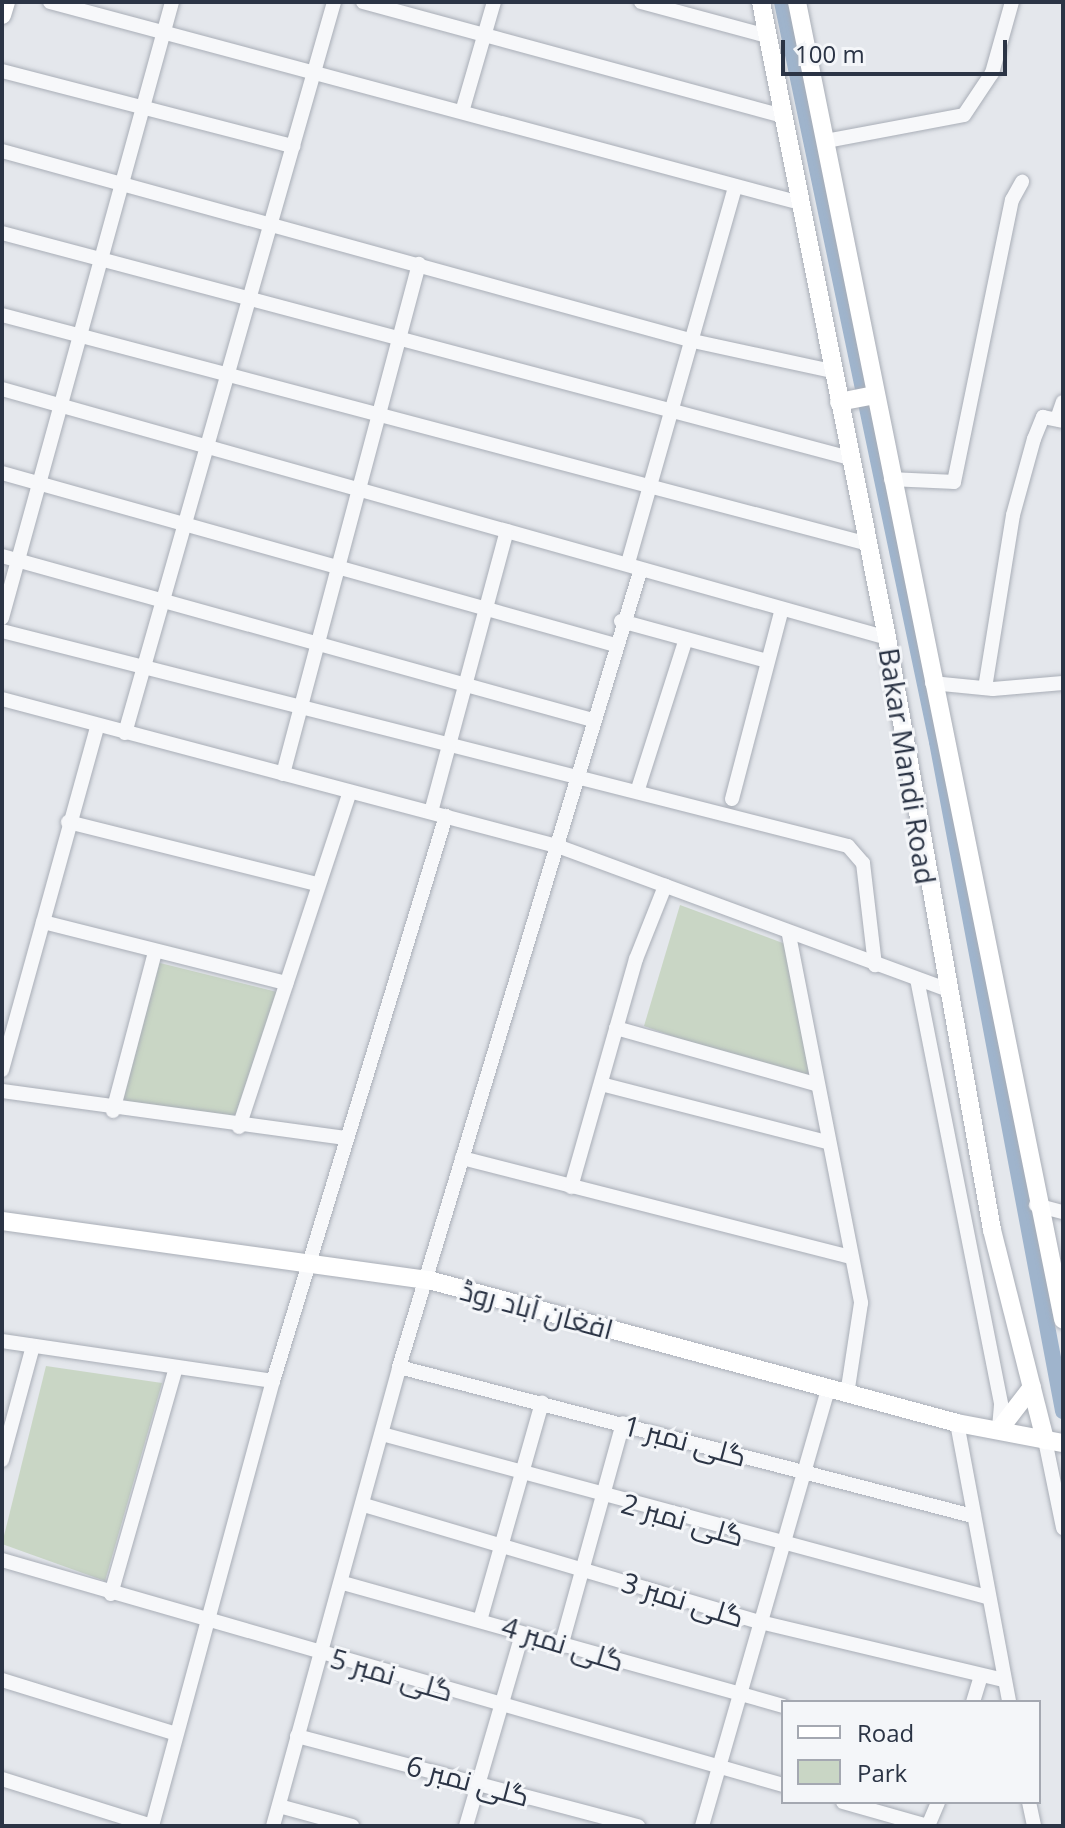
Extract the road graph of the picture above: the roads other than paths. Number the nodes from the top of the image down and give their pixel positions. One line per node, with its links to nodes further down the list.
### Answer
1 (6, 2): 11 (main road)
2 (50, 2): 12 (street)
3 (172, 2): 12 (street)
4 (334, 2): 16 (street)
5 (363, 2): 13 (street)
6 (494, 2): 13 (street)
7 (641, 2): 14 (street)
8 (761, 2): 14 (main road, Bakar Mandi Road)
9 (797, 2): 20 (main road, Bakar Mandi Road)
10 (1012, 2): 20 (street)
11 (2, 15)
12 (163, 32): 16 (street); 17 (street)
13 (485, 35): 18 (street); 19 (street)
14 (767, 36): 19 (main road, Bakar Mandi Road)
15 (2, 71): 17 (street)
16 (314, 73): 18 (street); 21 (street)
17 (142, 108): 21 (street); 24 (street)
18 (462, 112): 25 (street)
19 (783, 116): 26 (main road, Bakar Mandi Road)
20 (826, 141): 39 (main road, Bakar Mandi Road)
21 (293, 146): 27 (street)
22 (2, 151): 24 (street)
23 (1022, 182): 49 (street)
24 (122, 184): 27 (street); 29 (street)
25 (735, 187): 26 (street); 35 (street)
26 (800, 203): 36 (main road, Bakar Mandi Road)
27 (271, 225): 30 (street); 31 (street)
28 (2, 233): 29 (street)
29 (101, 259): 31 (street); 33 (street)
30 (419, 264): 34 (street); 35 (street)
31 (249, 299): 34 (street); 37 (street)
32 (2, 315): 33 (street)
33 (80, 336): 37 (street); 42 (street)
34 (399, 338): 43 (street); 44 (street)
35 (693, 341): 36 (street); 43 (street)
36 (832, 371): 40 (main road, Bakar Mandi Road)
37 (228, 375): 44 (street); 46 (street)
38 (2, 389): 42 (street)
39 (875, 395): 40 (main road); 49 (main road, Bakar Mandi Road)
40 (839, 402): 47 (main road, Bakar Mandi Road)
41 (1063, 402): 45 (street)
42 (61, 405): 46 (street); 50 (street)
43 (667, 413): 47 (street); 51 (street)
44 (379, 415): 51 (street); 52 (street)
45 (1060, 420): 75 (street)
46 (207, 447): 52 (street); 53 (street)
47 (850, 458): 55 (main road, Bakar Mandi Road)
48 (2, 473): 50 (street)
49 (891, 479): 72 (main road, Bakar Mandi Road)
50 (39, 484): 53 (street); 57 (street)
51 (649, 486): 55 (street); 58 (street)
52 (359, 489): 54 (street); 59 (street)
53 (185, 525): 59 (street); 60 (street)
54 (507, 531): 58 (street); 62 (street)
55 (868, 544): 66 (main road, Bakar Mandi Road)
56 (2, 556): 57 (street)
57 (18, 560): 60 (street); 63 (street)
58 (634, 568): 61 (street); 64 (street)
59 (338, 569): 62 (street); 68 (street)
60 (163, 601): 68 (street); 71 (street)
61 (782, 609): 66 (street); 70 (street)
62 (485, 611): 69 (street); 74 (street)
63 (2, 618)
64 (621, 621): 67 (street); 69 (street)
65 (2, 631): 71 (street)
66 (887, 638): 98 (main road, Bakar Mandi Road)
67 (686, 639): 70 (street); 84 (street)
68 (318, 644): 74 (street); 77 (street)
69 (615, 645): 78 (street)
70 (767, 661): 86 (street)
71 (144, 668): 77 (street); 80 (street)
72 (932, 683): 75 (street); 110 (main road, Bakar Mandi Road)
73 (1063, 683): 75 (street)
74 (465, 686): 78 (street); 81 (street)
75 (985, 688)
76 (2, 699): 79 (street)
77 (300, 710): 81 (street); 82 (street)
78 (592, 720): 83 (street)
79 (98, 725): 80 (street); 88 (street)
80 (125, 733): 82 (street)
81 (448, 749): 83 (street); 87 (street)
82 (283, 774): 85 (street)
83 (578, 775): 84 (street); 89 (street)
84 (638, 789): 95 (street)
85 (350, 792): 87 (street); 90 (street)
86 (732, 799)
87 (438, 814): 89 (street); 106 (street)
88 (68, 822): 90 (street); 92 (street)
89 (560, 847): 91 (street); 108 (street)
90 (317, 884): 97 (street)
91 (665, 886): 93 (street); 99 (street)
92 (43, 922): 94 (street); 100 (street)
93 (789, 935): 95 (street); 102 (street)
94 (155, 952): 97 (street); 104 (street)
95 (875, 965): 96 (street)
96 (917, 979): 98 (street); 128 (street)
97 (286, 983): 105 (street)
98 (945, 989): 122 (main road, Bakar Mandi Road)
99 (616, 1028): 101 (street); 102 (street)
100 (2, 1070)
101 (601, 1084): 107 (street); 109 (street)
102 (815, 1084): 107 (street)
103 (2, 1091): 104 (street)
104 (113, 1111): 105 (street)
105 (239, 1127): 106 (street)
106 (346, 1138): 114 (street)
107 (827, 1142): 113 (street)
108 (462, 1158): 109 (street); 115 (street)
109 (571, 1187): 113 (street)
110 (1036, 1205): 111 (street); 116 (main road, Bakar Mandi Road)
111 (1063, 1212)
112 (2, 1221): 114 (main road, افغان آباد روڈ)
113 (849, 1257): 124 (street)
114 (310, 1260): 115 (main road, افغان آباد روڈ); 121 (street)
115 (429, 1280): 119 (street); 123 (main road, افغان آباد روڈ)
116 (1063, 1319)
117 (2, 1341): 118 (street)
118 (33, 1346): 120 (street); 131 (street)
119 (399, 1367): 125 (street, گلی نمبر 1); 129 (street)
120 (176, 1368): 121 (street); 143 (street)
121 (273, 1381): 147 (street)
122 (1032, 1387): 128 (main road); 130 (main road, Bakar Mandi Road)
123 (828, 1389): 124 (main road, افغان آباد روڈ); 132 (street)
124 (847, 1394): 127 (main road, افغان آباد روڈ)
125 (542, 1403): 126 (street, گلی نمبر 1); 133 (street)
126 (623, 1423): 132 (street, گلی نمبر 1); 134 (street)
127 (957, 1423): 128 (main road, افغان آباد روڈ); 136 (street)
128 (999, 1430): 130 (main road, افغان آباد روڈ)
129 (382, 1434): 133 (street, گلی نمبر 2); 135 (street)
130 (1057, 1442): 137 (street, Bakar Mandi Road)
131 (2, 1460)
132 (802, 1472): 136 (street, گلی نمبر 1); 138 (street)
133 (523, 1476): 134 (street, گلی نمبر 2); 139 (street)
134 (603, 1497): 138 (street, گلی نمبر 2); 141 (street)
135 (364, 1505): 139 (street, گلی نمبر 3); 142 (street)
136 (969, 1515): 144 (street)
137 (1063, 1528)
138 (781, 1547): 144 (street, گلی نمبر 2); 146 (street)
139 (499, 1549): 141 (street, گلی نمبر 3); 145 (street)
140 (2, 1560): 143 (street, گلی نمبر 5)
141 (584, 1569): 146 (street, گلی نمبر 3); 149 (street)
142 (343, 1583): 145 (street, گلی نمبر 4); 150 (street)
143 (111, 1594): 147 (street, گلی نمبر 5)
144 (987, 1597): 153 (street)
145 (481, 1617): 148 (street, گلی نمبر 4)
146 (760, 1622): 151 (street, گلی نمبر 3); 154 (street)
147 (207, 1623): 150 (street, گلی نمبر 5); 159 (street)
148 (522, 1634): 149 (street, گلی نمبر 4); 157 (street)
149 (562, 1643): 154 (street, گلی نمبر 4)
150 (321, 1654): 157 (street, گلی نمبر 5); 160 (street)
151 (980, 1679): 153 (street, گلی نمبر 3); 155 (street)
152 (2, 1680): 159 (street)
153 (1004, 1680): 156 (street)
154 (740, 1694): 158 (street, گلی نمبر 4); 161 (street)
155 (974, 1700)
156 (1009, 1700)
157 (500, 1704): 161 (street, گلی نمبر 5); 163 (street)
158 (781, 1705)
159 (173, 1733): 162 (street)
160 (297, 1736): 163 (street, گلی نمبر 6); 168 (street)
161 (720, 1768): 164 (street, گلی نمبر 5); 173 (street)
162 (2, 1779)
163 (478, 1782): 171 (street); 172 (street, گلی نمبر 6)
164 (781, 1784)
165 (850, 1804): 174 (street)
166 (937, 1804): 174 (street)
167 (1029, 1804): 175 (street)
168 (279, 1806): 169 (street); 170 (street)
169 (273, 1826)
170 (352, 1826)
171 (466, 1826)
172 (638, 1826)
173 (702, 1826)
174 (928, 1826)
175 (1034, 1826)

